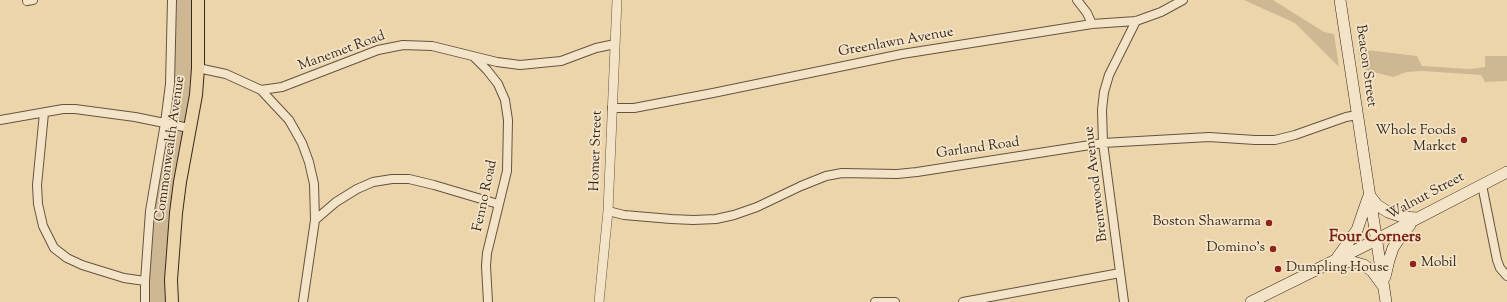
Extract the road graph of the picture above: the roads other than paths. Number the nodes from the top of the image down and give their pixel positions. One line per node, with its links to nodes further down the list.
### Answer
1 (172, 0): 17 (street, Commonwealth Avenue)
2 (198, 0): 11 (main road, Commonwealth Avenue)
3 (617, 0): 9 (street, Homer Street)
4 (1077, 0): 8 (street)
5 (1183, 0): 7 (street, Greenlawn Avenue)
6 (1340, 0): 15 (main road, Beacon Street)
7 (1136, 21): 8 (street, Greenlawn Avenue); 19 (street, Brentwood Avenue)
8 (1092, 24): 13 (street, Greenlawn Avenue)
9 (615, 44): 10 (street, Manemet Road); 13 (street, Homer Street)
10 (474, 57): 12 (street, Manemet Road); 23 (street, Fenno Road)
11 (198, 68): 12 (street); 18 (main road, Commonwealth Avenue)
12 (261, 90): 26 (street)
13 (612, 108): 24 (street, Homer Street)
14 (44, 113): 16 (street); 17 (street); 31 (street)
15 (1356, 115): 19 (street, Garland Road); 22 (main road, Beacon Street)
16 (0, 120)
17 (165, 123): 18 (street); 31 (street, Commonwealth Avenue)
18 (189, 128): 34 (main road, Commonwealth Avenue)
19 (1103, 142): 24 (street, Garland Road); 29 (street, Brentwood Avenue)
20 (1507, 172): 21 (main road, Walnut Street)
21 (1482, 184): 25 (main road, Walnut Street); 30 (street)
22 (1369, 195): 25 (main road); 27 (main road, Beacon Street); 28 (main road)
23 (498, 204): 26 (street); 36 (street, Fenno Road)
24 (608, 211): 37 (street, Homer Street)
25 (1418, 218): 27 (main road, Walnut Street); 32 (main road)
26 (315, 220): 35 (street)
27 (1377, 239): 28 (main road, Walnut Street); 32 (main road, Beacon Street)
28 (1335, 260): 32 (main road); 42 (main road, Walnut Street)
29 (1120, 274): 40 (street); 41 (street, Brentwood Avenue)
30 (1507, 276)
31 (145, 281): 33 (street, Commonwealth Avenue)
32 (1384, 286): 43 (main road, Beacon Street)
33 (145, 302)
34 (172, 302)
35 (302, 302)
36 (488, 302)
37 (599, 302)
38 (875, 302): 39 (street)
39 (895, 302)
40 (963, 302)
41 (1124, 302)
42 (1251, 302)
43 (1386, 302)

